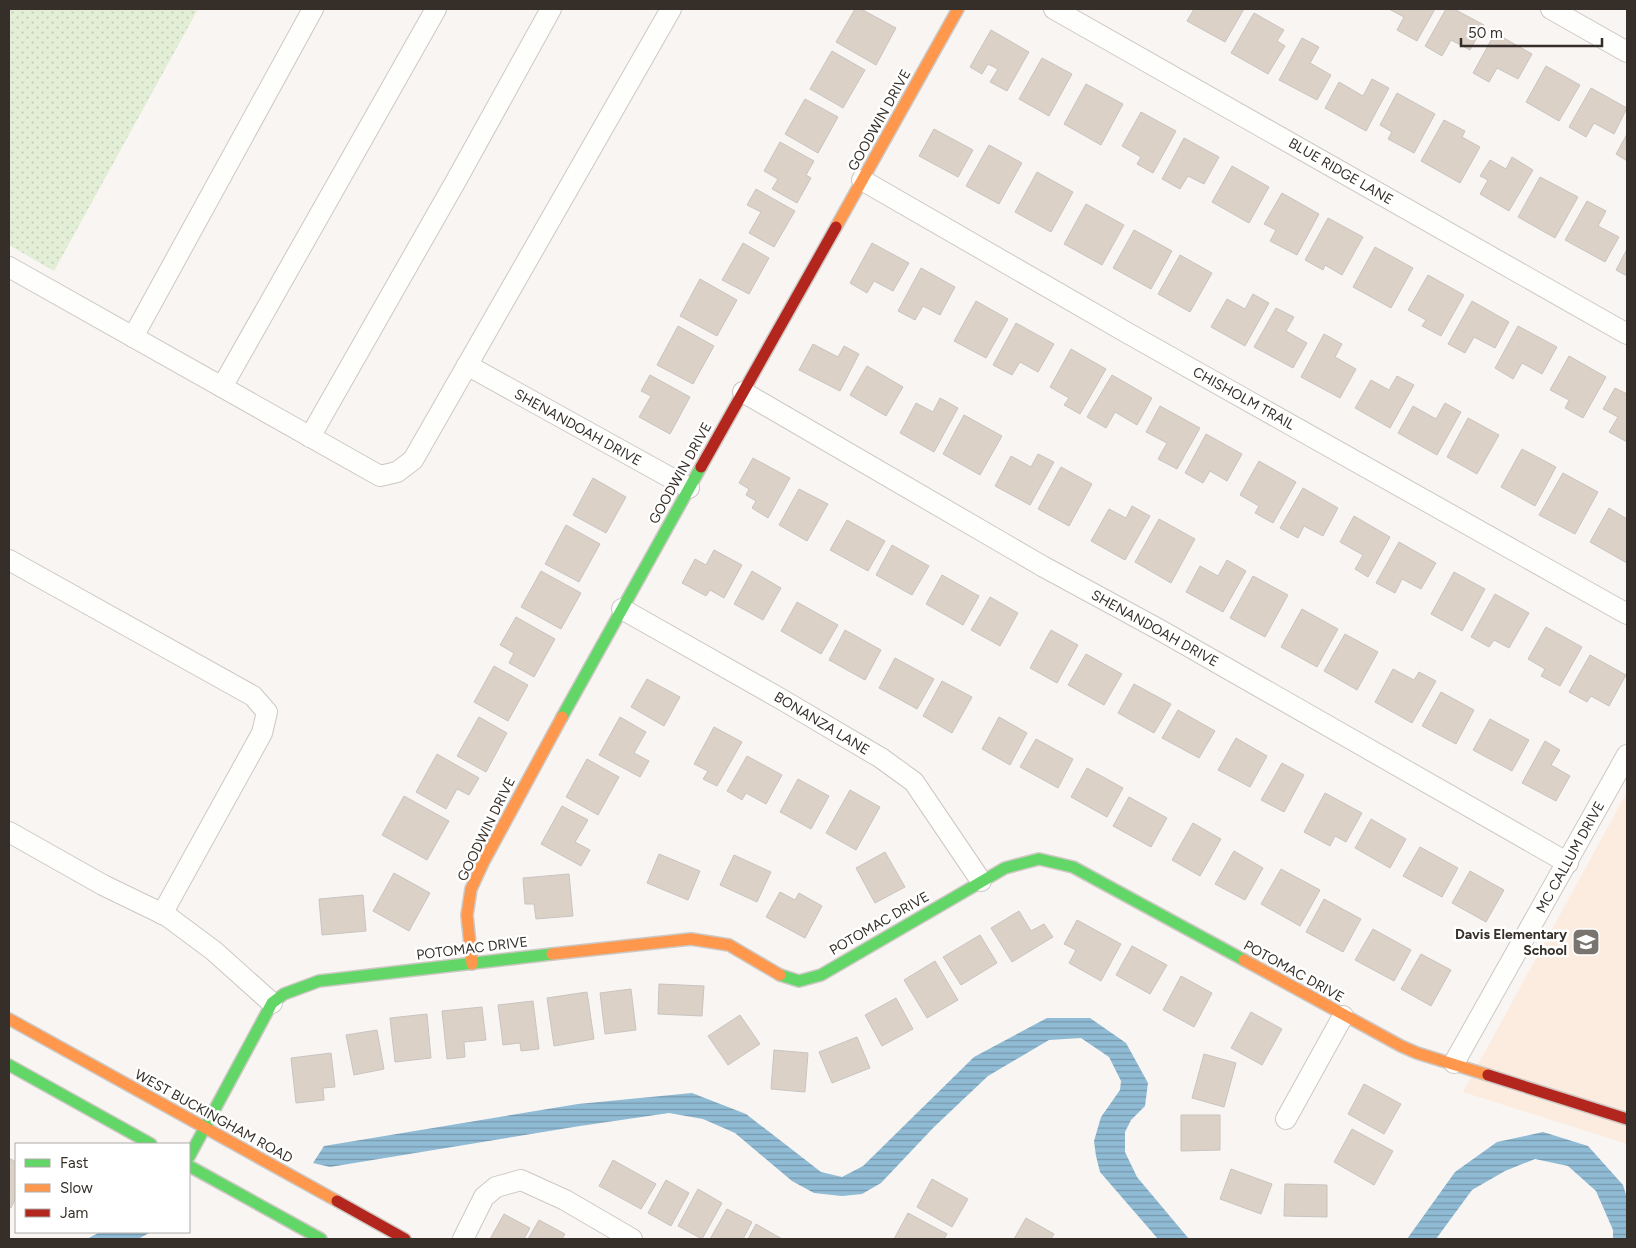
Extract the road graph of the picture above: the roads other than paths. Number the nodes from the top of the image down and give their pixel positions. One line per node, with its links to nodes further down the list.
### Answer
1 (313, 9): 12 (street)
2 (436, 9): 14 (street)
3 (551, 9): 16 (street)
4 (671, 9): 13 (street)
5 (958, 9): 9 (street, GOODWIN DRIVE)
6 (1054, 9): 11 (street, BLUE RIDGE LANE)
7 (1551, 9): 8 (street)
8 (1627, 52)
9 (862, 180): 15 (street, GOODWIN DRIVE); 20 (street, CHISHOLM TRAIL)
10 (9, 267): 12 (street)
11 (1627, 334)
12 (133, 337): 14 (street)
13 (467, 366): 16 (street); 17 (street, SHENANDOAH DRIVE)
14 (222, 387): 16 (street)
15 (743, 392): 17 (street, GOODWIN DRIVE); 23 (street, SHENANDOAH DRIVE)
16 (310, 436)
17 (689, 488): 19 (street, GOODWIN DRIVE)
18 (9, 560): 25 (street)
19 (622, 609): 24 (street, BONANZA LANE); 26 (street, GOODWIN DRIVE)
20 (1627, 614)
21 (1627, 755): 23 (street, MC CALLUM DRIVE)
22 (9, 832): 25 (street)
23 (1568, 863): 30 (street, MC CALLUM DRIVE)
24 (981, 881): 26 (street, POTOMAC DRIVE); 28 (street, POTOMAC DRIVE)
25 (162, 914): 27 (street)
26 (472, 964): 27 (street, POTOMAC DRIVE)
27 (272, 1003): 34 (street)
28 (1343, 1016): 30 (street, POTOMAC DRIVE); 32 (street)
29 (9, 1019): 34 (street, WEST BUCKINGHAM ROAD)
30 (1454, 1063): 33 (street, POTOMAC DRIVE)
31 (9, 1065): 35 (street)
32 (1286, 1119)
33 (1627, 1119)
34 (204, 1128): 36 (street); 39 (street, WEST BUCKINGHAM ROAD)
35 (149, 1143)
36 (190, 1155)
37 (190, 1167): 38 (street)
38 (321, 1239)
39 (405, 1239)
40 (463, 1239): 41 (street)
41 (632, 1239)

